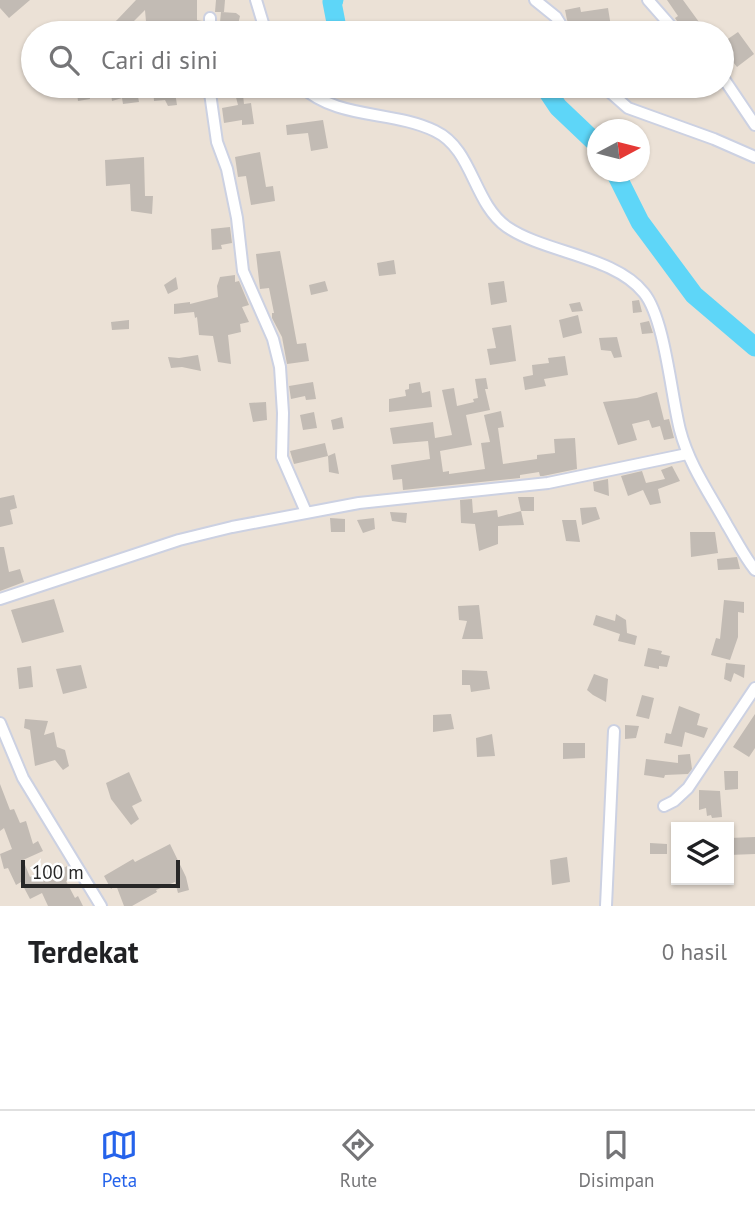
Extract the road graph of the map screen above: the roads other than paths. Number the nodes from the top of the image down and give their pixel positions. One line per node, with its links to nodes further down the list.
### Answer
1 (256, 0): 4 (street)
2 (535, 0): 5 (street)
3 (648, 0): 6 (street)
4 (262, 21)
5 (557, 21)
6 (666, 21)
7 (734, 94): 11 (street)
8 (210, 98): 14 (street)
9 (319, 98): 13 (street)
10 (617, 98): 12 (street)
11 (755, 125)
12 (755, 157)
13 (687, 454): 14 (street); 15 (street)
14 (306, 512): 16 (street)
15 (755, 570)
16 (0, 599)
17 (755, 688): 20 (street)
18 (0, 723): 21 (street)
19 (614, 731): 22 (street)
20 (664, 806)
21 (102, 906)
22 (606, 906)

